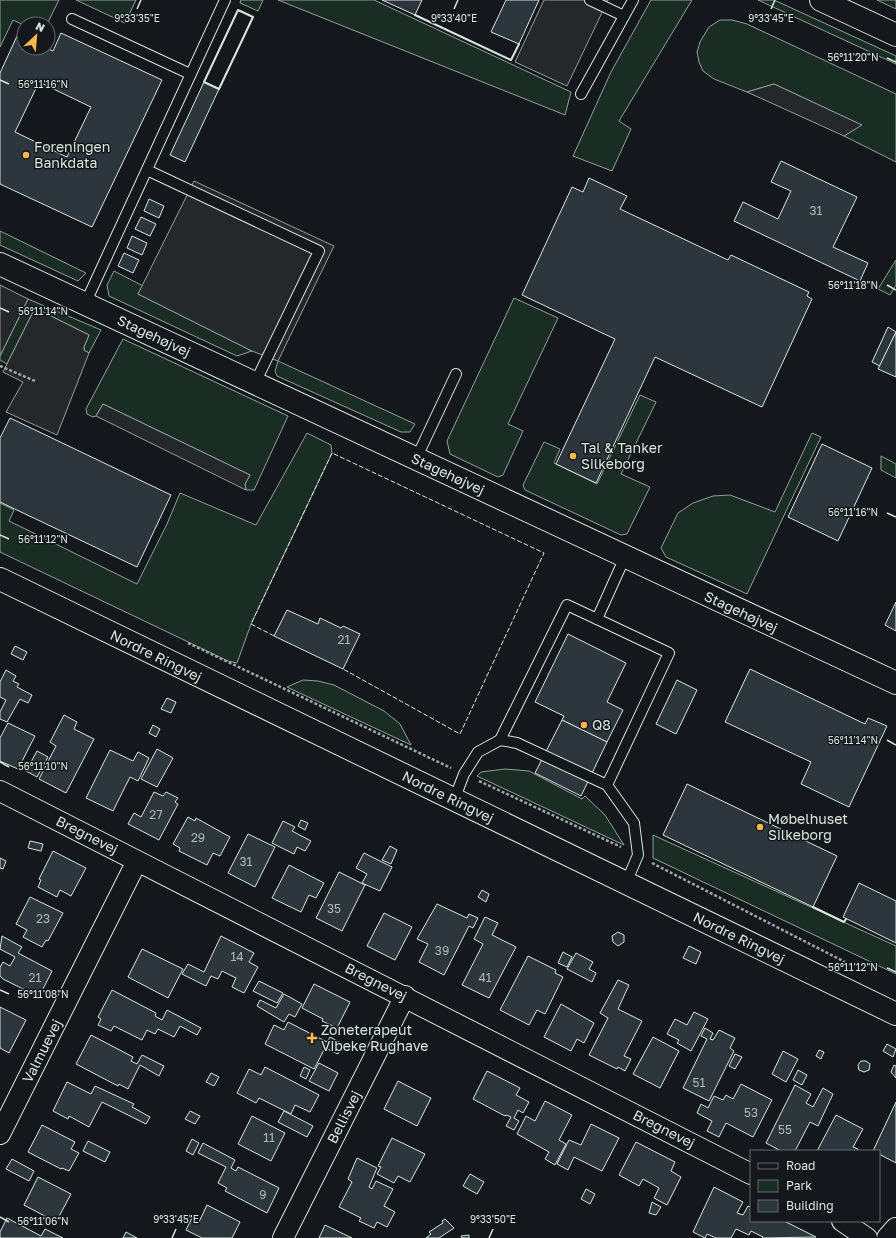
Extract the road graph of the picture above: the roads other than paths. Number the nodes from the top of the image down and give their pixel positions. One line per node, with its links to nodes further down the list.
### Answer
1 (225, 0): 8 (lane)
2 (590, 0): 5 (lane)
3 (633, 0): 5 (lane)
4 (832, 2): 7 (street)
5 (624, 16): 9 (lane)
6 (72, 19): 8 (lane)
7 (896, 35)
8 (190, 74): 10 (lane)
9 (581, 94)
10 (147, 170): 12 (lane); 14 (lane)
11 (0, 264): 12 (street, Stagehøjvej)
12 (86, 304): 14 (street, Stagehøjvej)
13 (456, 374): 15 (lane)
14 (255, 383): 15 (street, Stagehøjvej)
15 (416, 459): 16 (street, Stagehøjvej)
16 (625, 557): 18 (lane); 19 (street, Stagehøjvej)
17 (0, 579): 23 (street, Nordre Ringvej)
18 (596, 619): 20 (lane); 21 (lane)
19 (896, 683)
20 (500, 740): 21 (lane); 23 (lane)
21 (607, 785): 25 (lane)
22 (0, 791): 24 (street, Bregnevej)
23 (454, 800): 25 (street, Nordre Ringvej)
24 (137, 861): 26 (street, Bregnevej); 28 (street, Valmuevej)
25 (626, 883): 27 (street, Nordre Ringvej)
26 (405, 996): 29 (street, Bregnevej); 32 (street, Bellisvej)
27 (896, 1014)
28 (0, 1134)
29 (750, 1173)
30 (843, 1222): 33 (street)
31 (896, 1229): 34 (street)
32 (283, 1238)
33 (867, 1238)
34 (888, 1238)

